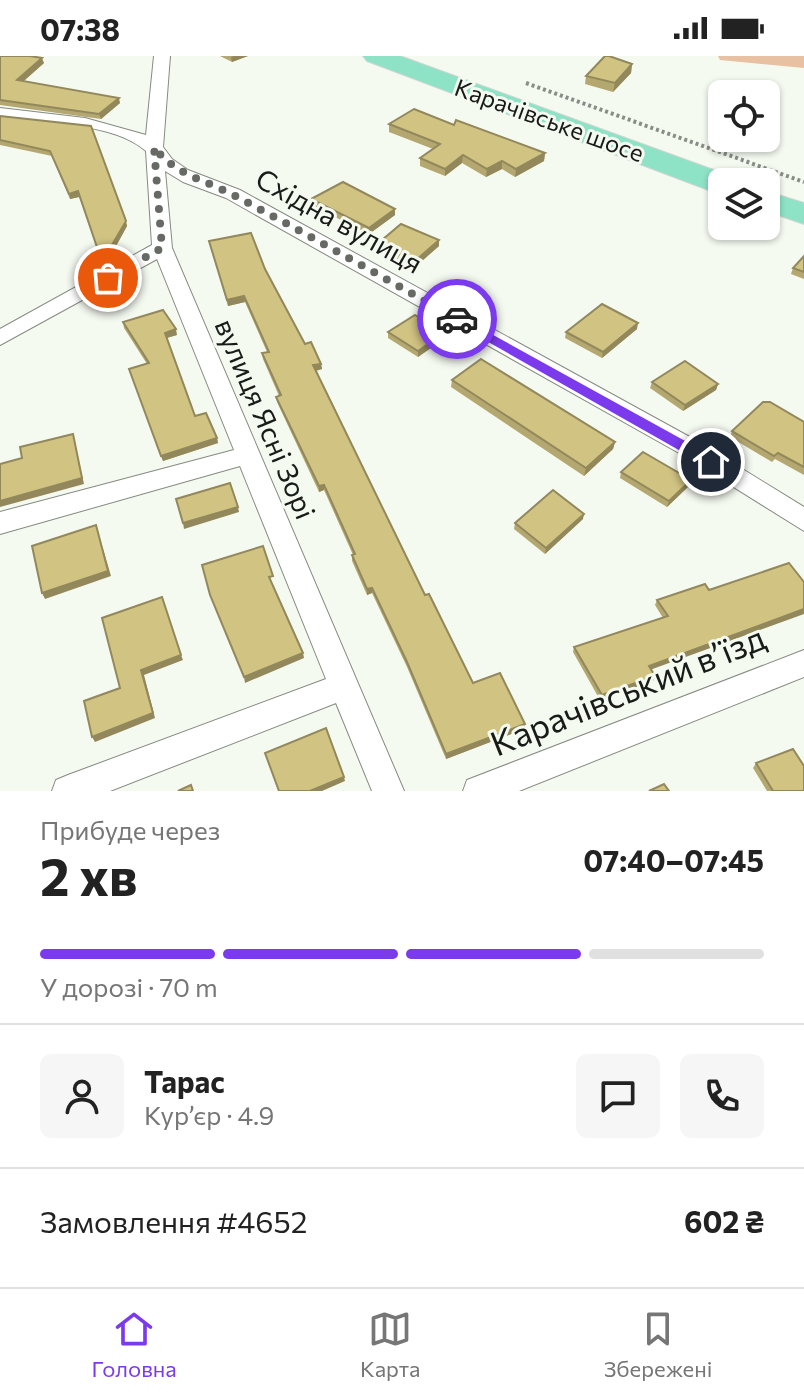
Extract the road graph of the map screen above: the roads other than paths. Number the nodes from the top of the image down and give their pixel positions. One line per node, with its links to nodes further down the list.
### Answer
1 (162, 56): 4 (street, вулиця Ясні Зорі)
2 (376, 56): 5 (main road, Карачівське шосе)
3 (0, 113): 4 (street, Східна вулиця)
4 (154, 147): 8 (street, вулиця Ясні Зорі); 11 (street, Східна вулиця)
5 (708, 179)
6 (780, 205): 7 (main road)
7 (804, 214)
8 (162, 248): 9 (street); 10 (street, вулиця Ясні Зорі)
9 (0, 338)
10 (248, 455): 12 (street); 14 (street, вулиця Ясні Зорі)
11 (804, 520)
12 (0, 523)
13 (804, 663): 17 (street, Карачівський в’їзд)
14 (344, 686): 15 (street); 16 (street, вулиця Ясні Зорі)
15 (68, 791)
16 (388, 791)
17 (479, 791)

